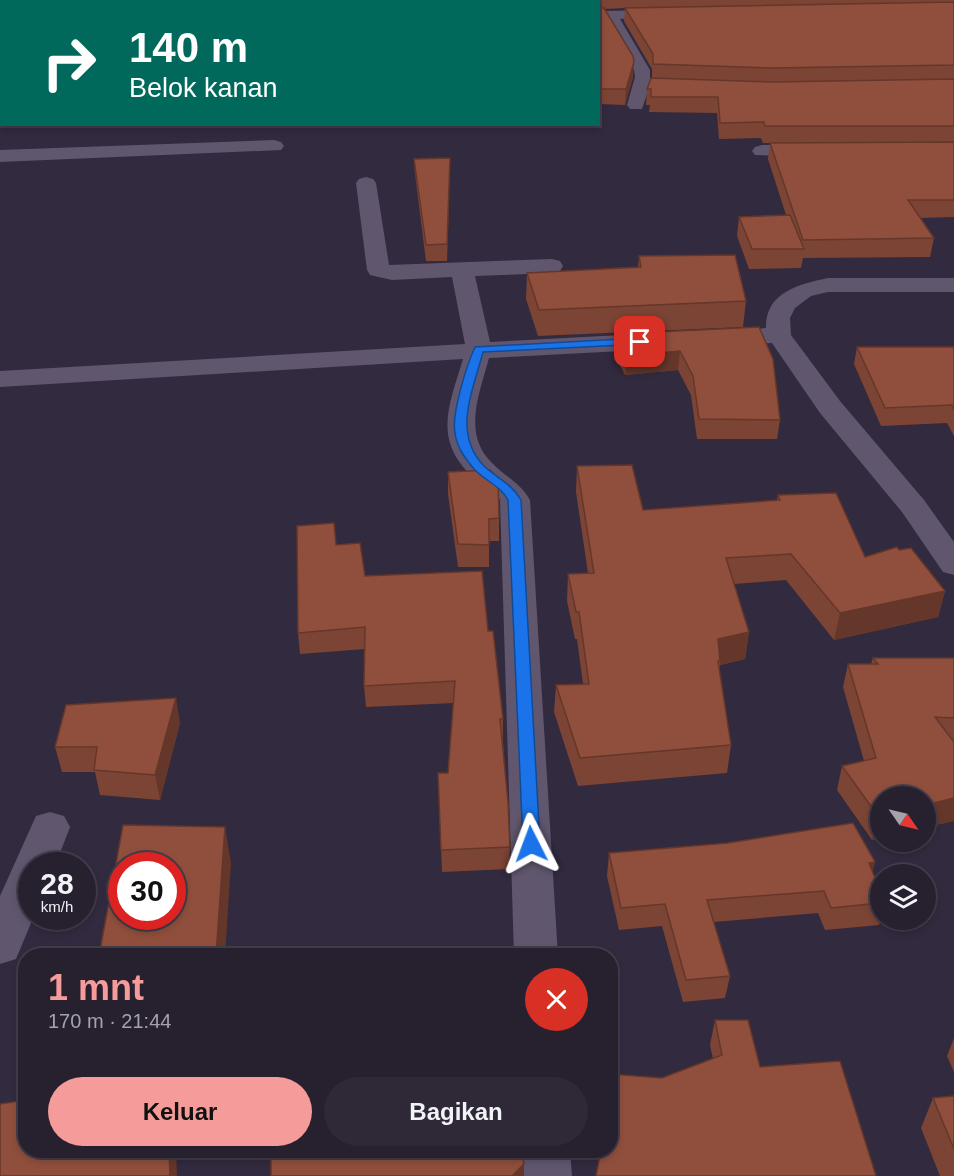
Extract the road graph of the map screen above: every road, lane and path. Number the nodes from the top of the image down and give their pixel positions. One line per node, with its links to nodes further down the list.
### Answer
1 (681, 14): 2 (street)
2 (604, 15): 3 (street)
3 (641, 86): 4 (street); 5 (street)
4 (711, 88)
5 (636, 105)
6 (274, 146): 9 (street)
7 (762, 151): 8 (street)
8 (834, 151)
9 (0, 156)
10 (366, 183): 12 (street)
11 (552, 266): 12 (street)
12 (462, 270): 15 (street)
13 (954, 285): 14 (street)
14 (779, 335): 15 (street); 17 (street)
15 (479, 349): 16 (street); 22 (street)
16 (0, 379)
17 (954, 565)
18 (50, 827): 19 (street)
19 (40, 852)
20 (18, 904): 21 (street)
21 (0, 946)
22 (536, 948)
23 (545, 1158): 24 (street)
24 (546, 1176)

